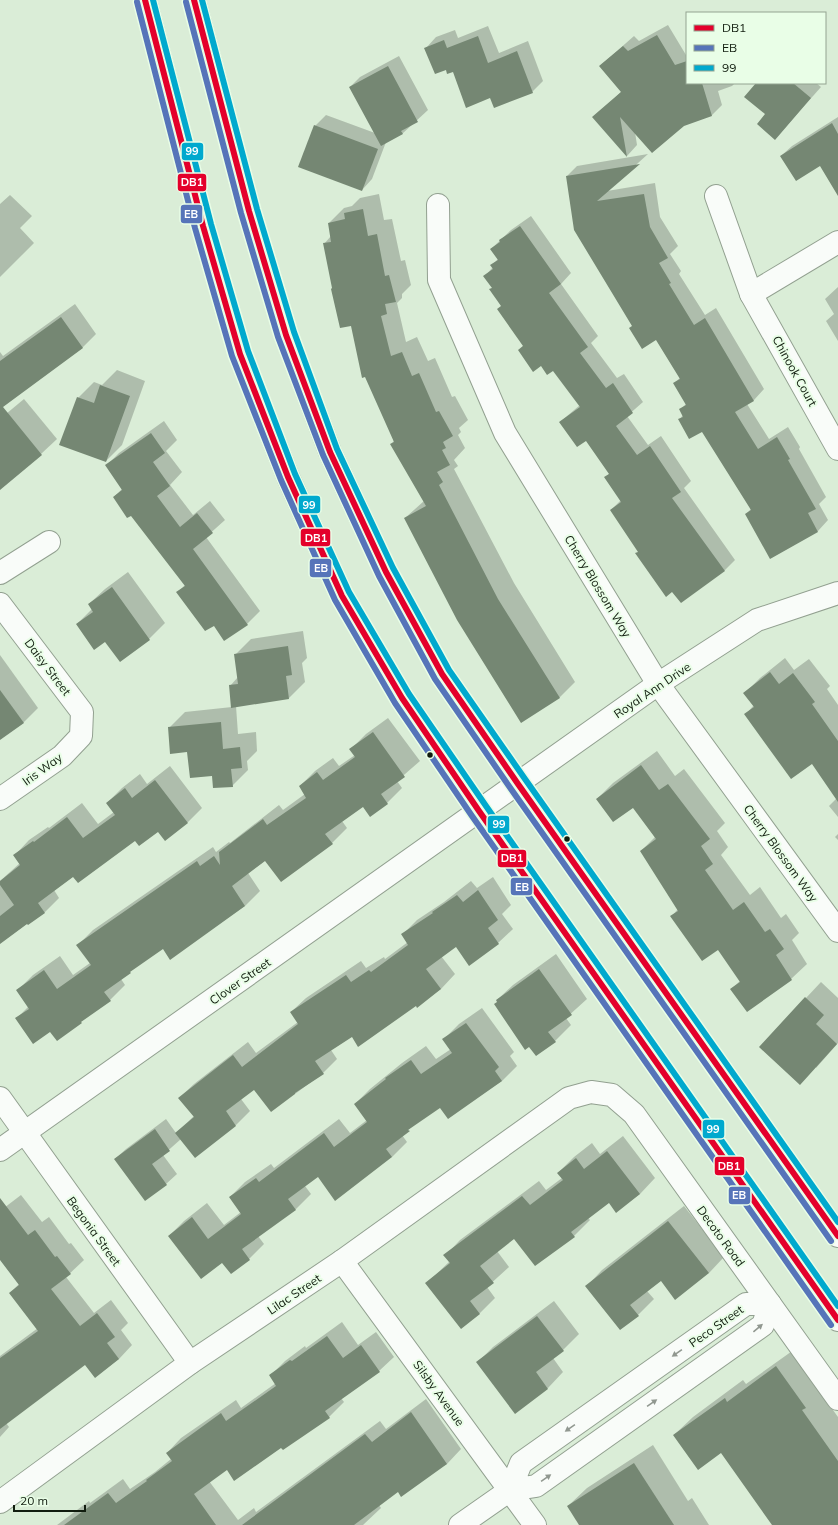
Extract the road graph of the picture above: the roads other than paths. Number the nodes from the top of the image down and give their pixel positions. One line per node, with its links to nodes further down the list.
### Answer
1 (195, 4): 14 (street)
2 (147, 10): 16 (street)
3 (716, 196): 6 (street, Chinook Court)
4 (438, 205): 12 (street, Cherry Blossom Way)
5 (838, 242): 6 (street)
6 (751, 294): 7 (street, Chinook Court)
7 (838, 449)
8 (49, 542): 9 (street)
9 (0, 573)
10 (838, 593): 12 (street, Royal Ann Drive)
11 (0, 604): 13 (street, Daisy Street)
12 (658, 684): 14 (street, Royal Ann Drive); 17 (street, Cherry Blossom Way)
13 (81, 736): 15 (street, Iris Way)
14 (518, 784): 16 (street, Royal Ann Drive); 22 (street)
15 (0, 799)
16 (479, 811): 20 (street, Clover Street); 25 (street)
17 (838, 931)
18 (591, 1092): 23 (street, Lilac Street); 24 (street, Decoto Road)
19 (0, 1098): 20 (street, Begonia Street)
20 (24, 1134): 21 (street, Clover Street); 26 (street, Begonia Street)
21 (0, 1150)
22 (838, 1236)
23 (342, 1262): 26 (street, Lilac Street); 28 (street, Silsby Avenue)
24 (770, 1304): 27 (street, Decoto Road); 28 (street)
25 (838, 1320)
26 (190, 1363): 29 (street, Lilac Street)
27 (838, 1399)
28 (510, 1490): 30 (street); 31 (street, Silsby Avenue)
29 (0, 1502)
30 (460, 1525)
31 (535, 1525)

